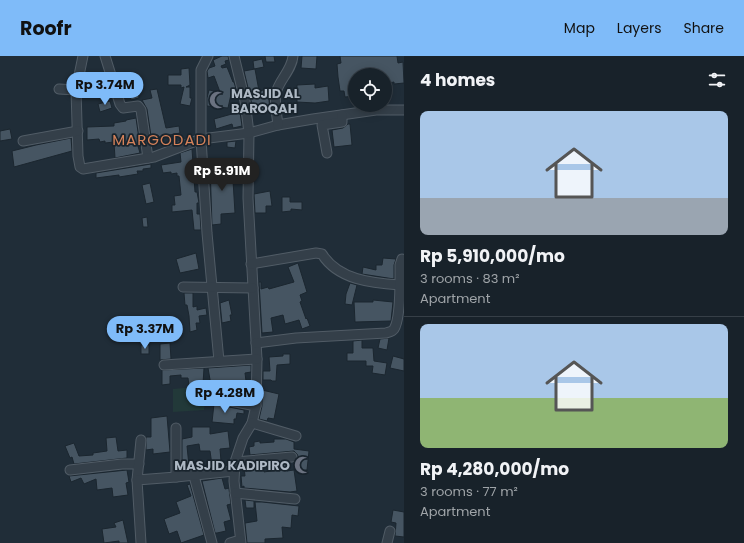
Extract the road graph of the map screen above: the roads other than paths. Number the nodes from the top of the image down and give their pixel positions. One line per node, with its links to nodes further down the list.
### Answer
1 (83, 56): 7 (street)
2 (105, 56): 16 (street)
3 (208, 56): 13 (street)
4 (234, 56): 12 (street)
5 (294, 56): 10 (street)
6 (59, 90): 7 (street)
7 (76, 90): 11 (street)
8 (404, 110): 9 (street)
9 (342, 115): 10 (street); 15 (street)
10 (278, 125): 12 (street)
11 (78, 131): 14 (street); 16 (street)
12 (248, 133): 13 (street); 18 (street)
13 (201, 139): 16 (street); 21 (street)
14 (23, 141)
15 (327, 153)
16 (151, 158)
17 (403, 257): 19 (street)
18 (251, 264): 19 (street); 22 (street)
19 (400, 285): 23 (street)
20 (183, 287): 21 (street)
21 (213, 288): 22 (street); 26 (street)
22 (252, 288): 24 (street)
23 (402, 303): 24 (street)
24 (256, 343): 25 (street)
25 (257, 359): 26 (street); 29 (street)
26 (219, 361): 27 (street)
27 (164, 364)
28 (211, 397): 29 (street)
29 (256, 406): 30 (street)
30 (252, 423): 32 (street); 36 (street)
31 (176, 428): 39 (street)
32 (296, 436)
33 (141, 440): 35 (street)
34 (292, 457): 36 (street)
35 (138, 464): 37 (street); 40 (street)
36 (235, 467): 38 (street); 41 (street)
37 (70, 470)
38 (194, 476): 39 (street); 46 (street)
39 (176, 477): 40 (street)
40 (137, 480): 45 (street)
41 (235, 492): 42 (street); 44 (street)
42 (295, 499)
43 (390, 530): 48 (street)
44 (240, 542): 47 (street)
45 (141, 543)
46 (212, 543)
47 (230, 543)
48 (387, 543)

